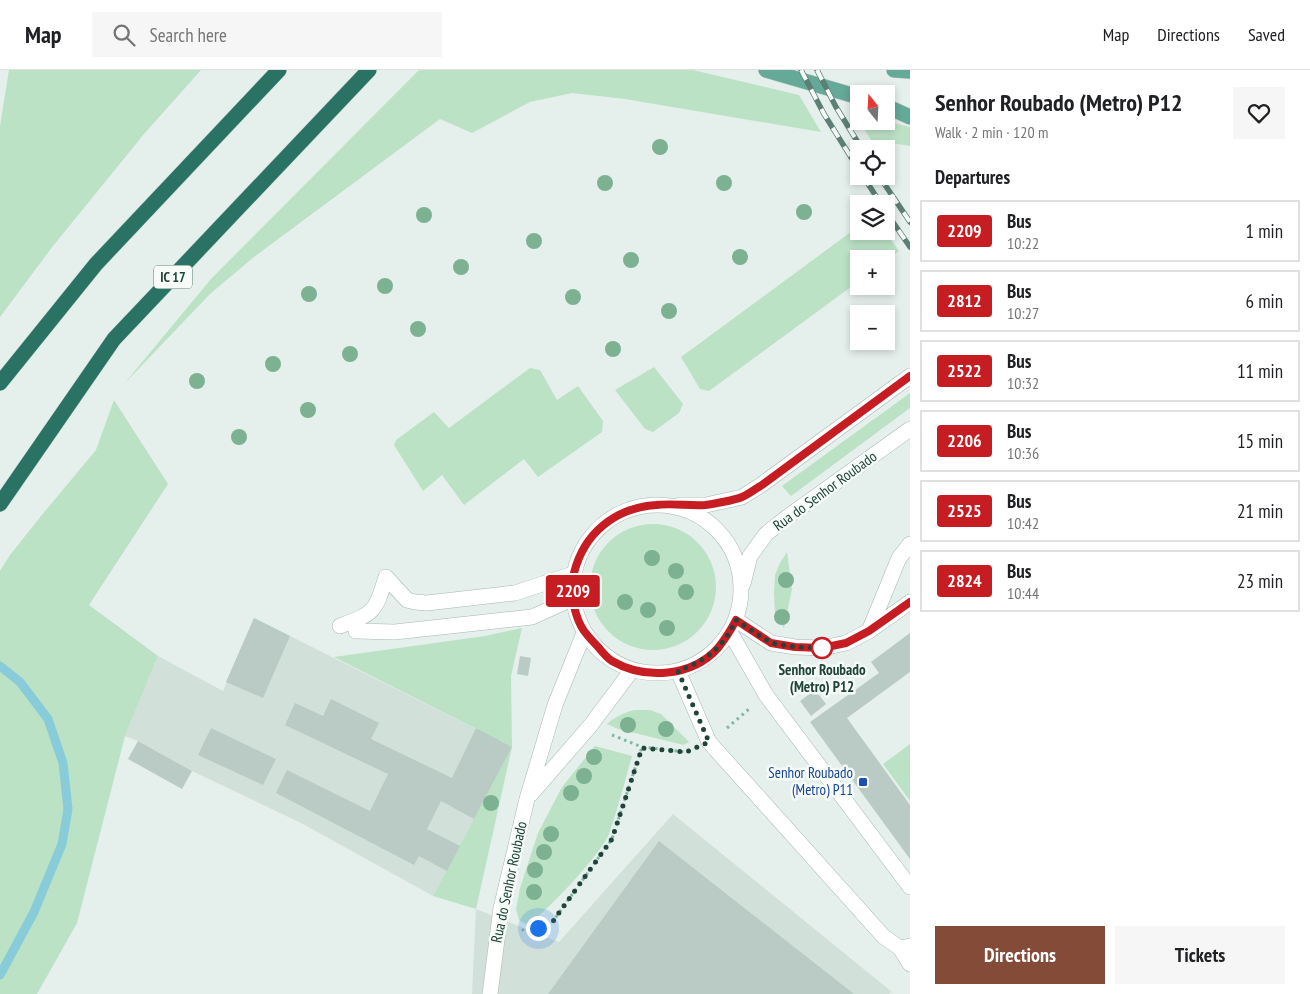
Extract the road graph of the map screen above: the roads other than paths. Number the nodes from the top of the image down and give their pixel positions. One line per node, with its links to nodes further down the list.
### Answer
1 (279, 70): 10 (highway)
2 (370, 70): 12 (highway, IC 17)
3 (766, 70): 6 (main road)
4 (894, 70): 5 (main road)
5 (910, 71)
6 (850, 94)
7 (895, 110): 8 (main road)
8 (910, 116)
9 (910, 376): 13 (street)
10 (0, 383)
11 (910, 429): 16 (street, Rua do Senhor Roubado)
12 (0, 504)
13 (656, 505): 15 (street); 16 (street)
14 (910, 544): 22 (street)
15 (573, 574): 17 (street); 19 (street)
16 (742, 590): 20 (street)
17 (572, 598): 21 (street); 23 (street)
18 (910, 602): 22 (street)
19 (340, 626)
20 (733, 626): 22 (street); 25 (street); 27 (street)
21 (356, 631)
22 (869, 631)
23 (584, 633): 24 (street); 26 (street, Rua do Senhor Roubado)
24 (632, 670): 25 (street); 26 (street, Rua do Senhor Roubado)
25 (678, 671): 28 (street)
26 (527, 799): 30 (street, Rua do Senhor Roubado)
27 (910, 888)
28 (905, 947): 29 (street)
29 (910, 964)
30 (490, 994)

